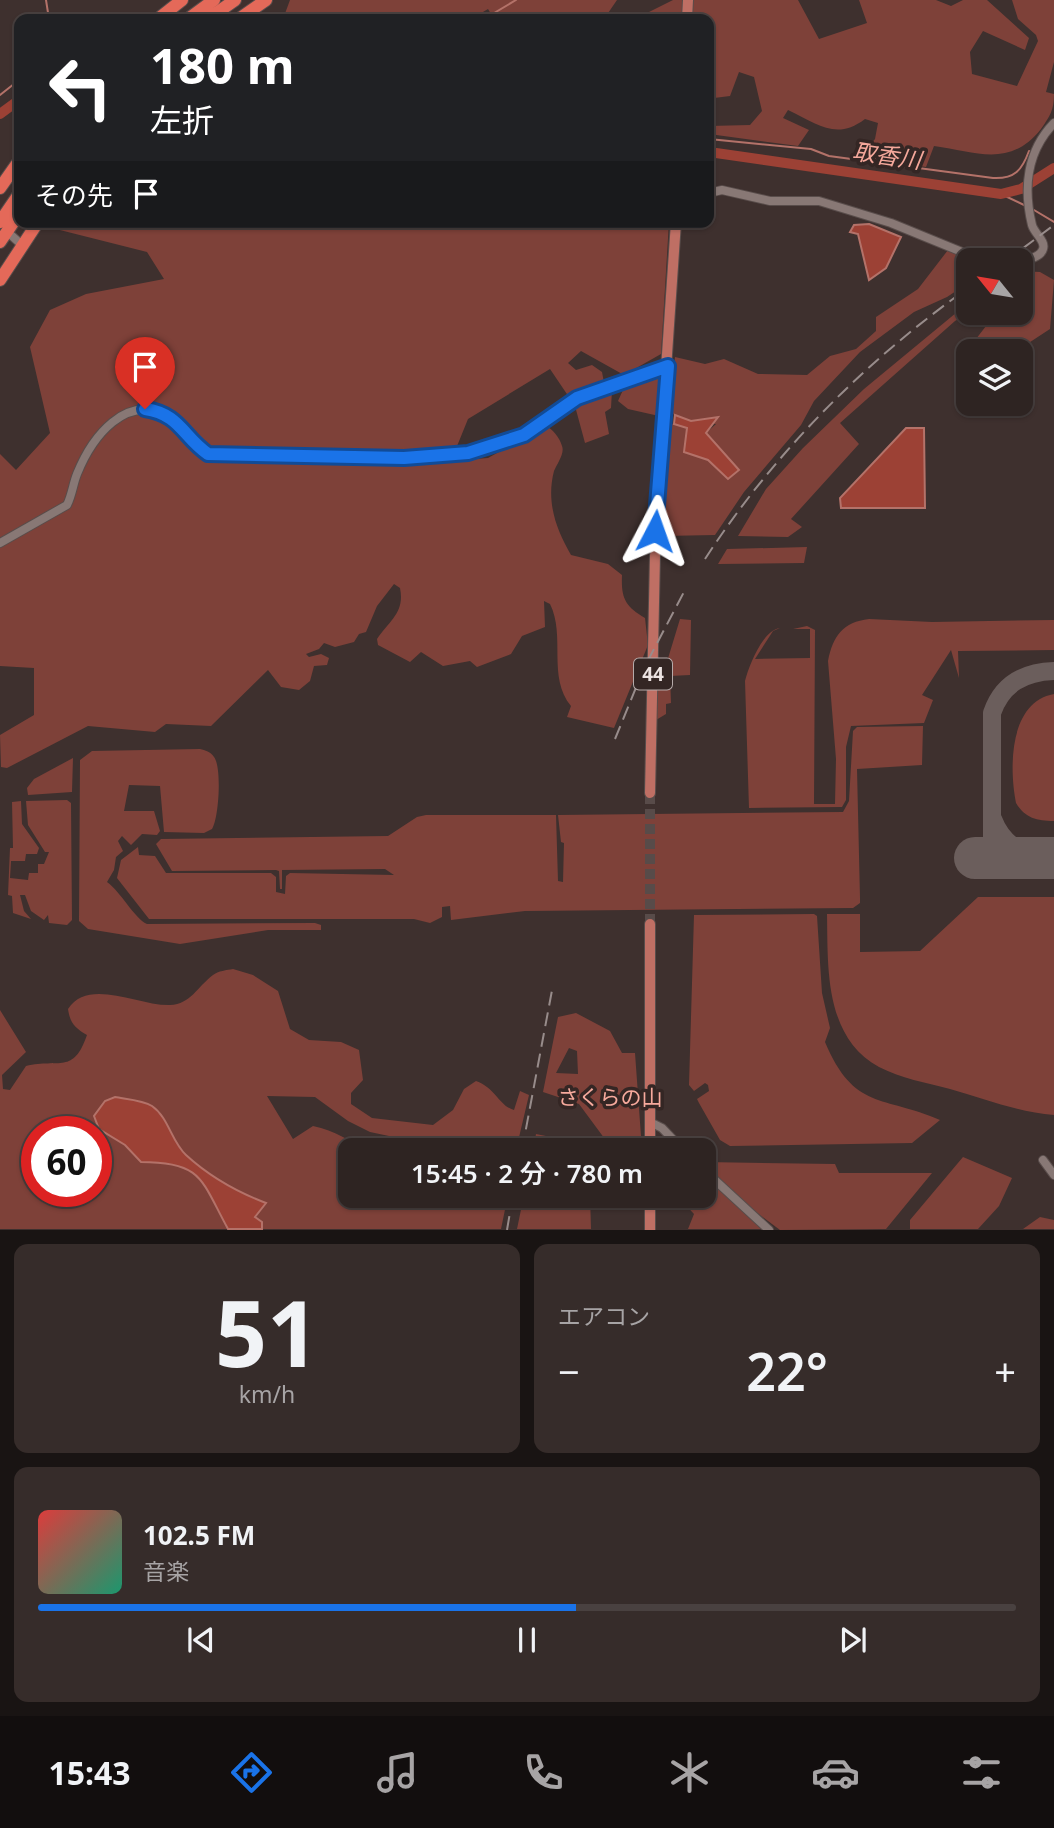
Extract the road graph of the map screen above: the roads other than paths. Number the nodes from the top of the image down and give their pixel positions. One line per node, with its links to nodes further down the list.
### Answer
1 (182, 0): 5 (highway)
2 (214, 0): 6 (highway)
3 (235, 0): 7 (highway)
4 (266, 0): 8 (highway)
5 (163, 14)
6 (195, 14)
7 (215, 14)
8 (246, 14)
9 (1054, 123): 19 (street)
10 (14, 168): 11 (highway)
11 (0, 188)
12 (714, 192): 18 (street)
13 (14, 201): 14 (highway)
14 (0, 222)
15 (29, 228): 17 (highway)
16 (676, 228): 21 (main road)
17 (11, 241): 20 (highway)
18 (956, 250)
19 (1033, 258)
20 (0, 280)
21 (668, 366): 22 (main road); 23 (street)
22 (655, 531)
23 (0, 543)
24 (654, 555): 25 (main road, 44)
25 (650, 793)
26 (650, 924): 27 (main road)
27 (650, 1122): 28 (main road); 29 (street)
28 (650, 1138)
29 (672, 1138)
30 (1043, 1160): 31 (street)
31 (1054, 1175)
32 (716, 1181): 35 (street)
33 (650, 1208): 34 (main road)
34 (650, 1230)
35 (769, 1230)

